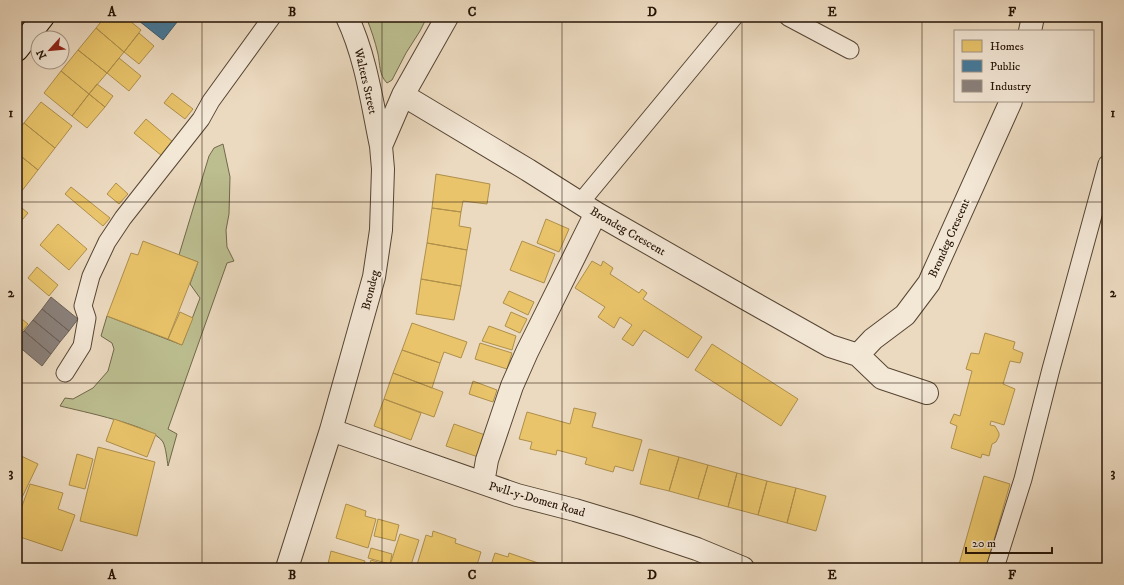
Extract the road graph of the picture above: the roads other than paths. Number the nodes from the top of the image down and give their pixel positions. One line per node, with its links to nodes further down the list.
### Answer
1 (43, 17): 9 (street)
2 (272, 17): 17 (lane)
3 (347, 17): 13 (street, Walters Street)
4 (446, 17): 11 (street, Brondeg)
5 (734, 17): 15 (lane)
6 (788, 17): 10 (lane)
7 (1034, 17): 8 (street)
8 (1030, 30)
9 (17, 50)
10 (850, 50)
11 (403, 95): 13 (street, Brondeg); 15 (street, Brondeg Crescent)
12 (1011, 102): 16 (street, Brondeg Crescent)
13 (381, 146): 19 (street, Brondeg)
14 (1107, 164): 23 (lane)
15 (588, 208): 16 (street, Brondeg Crescent); 20 (street)
16 (858, 355): 18 (street, Brondeg Crescent)
17 (65, 373)
18 (927, 393)
19 (331, 430): 20 (street, Pwll-y-Domen Road); 21 (street, Brondeg)
20 (482, 483): 22 (street, Pwll-y-Domen Road)
21 (287, 568)
22 (743, 568)
23 (995, 568)

